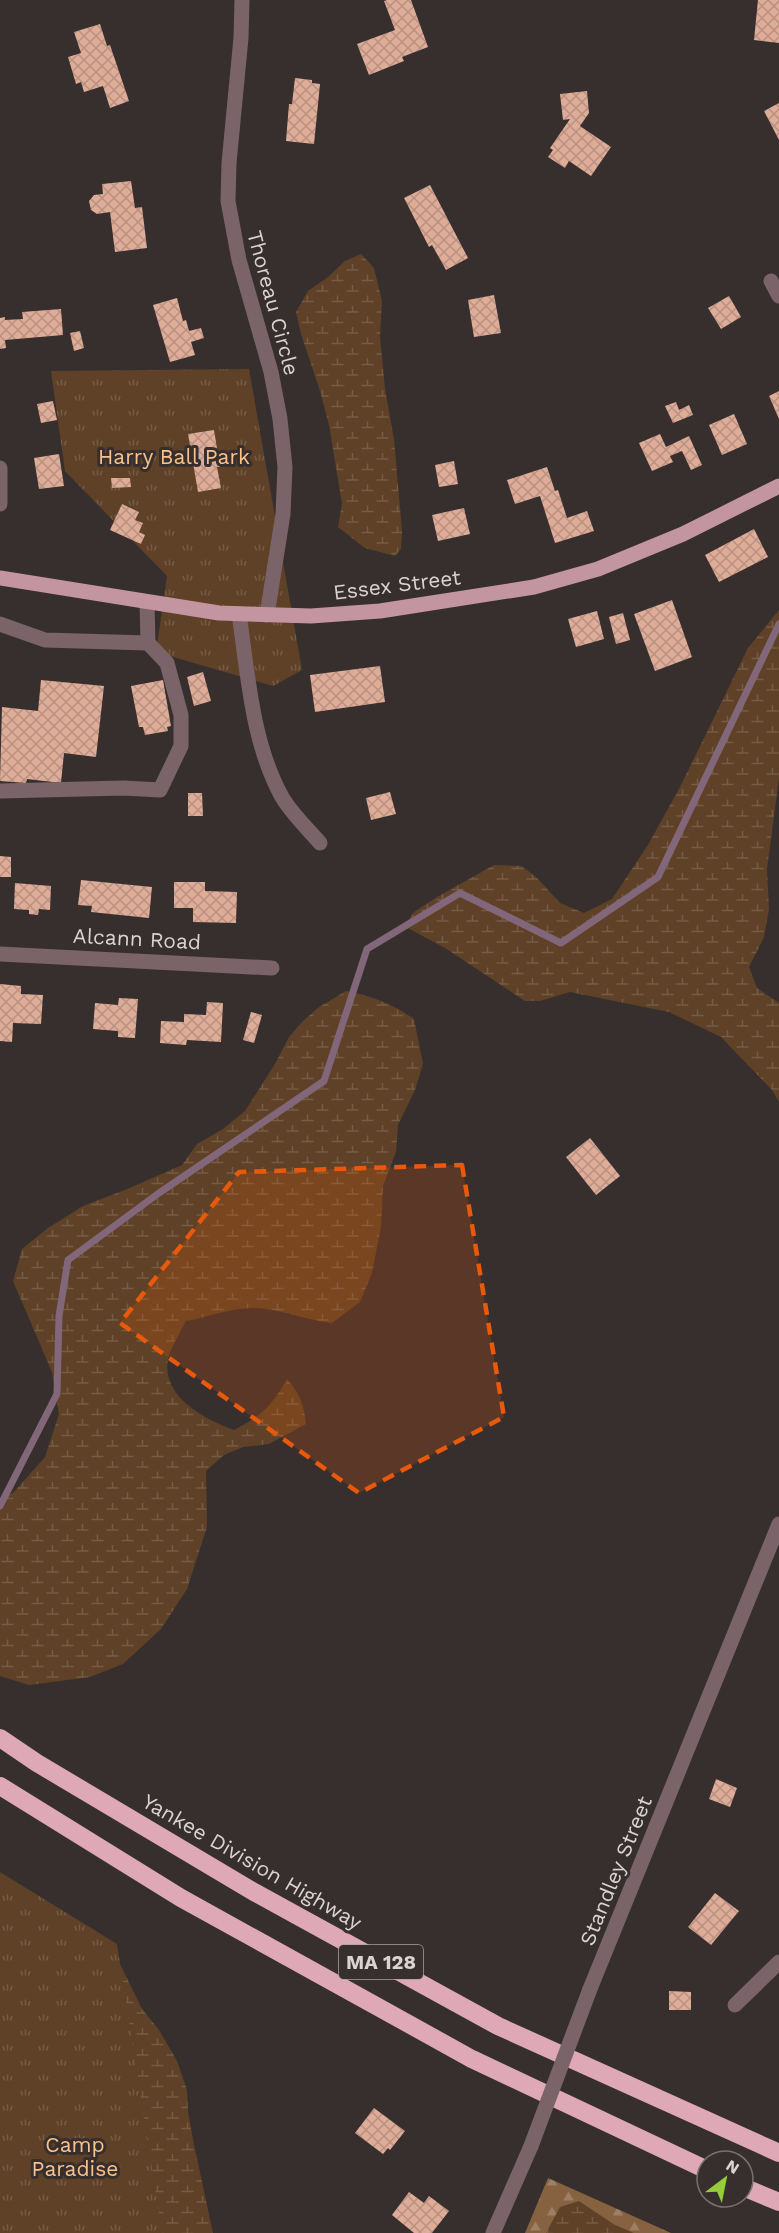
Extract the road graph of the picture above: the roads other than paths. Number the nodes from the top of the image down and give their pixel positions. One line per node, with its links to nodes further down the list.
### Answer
1 (242, 0): 10 (street, Thoreau Circle)
2 (771, 281): 3 (street)
3 (779, 296)
4 (0, 468): 6 (street)
5 (779, 486): 10 (main road, Essex Street)
6 (0, 504)
7 (0, 578): 8 (main road, Essex Street)
8 (147, 603): 9 (main road, Essex Street); 12 (street)
9 (239, 614): 10 (main road, Essex Street); 14 (street)
10 (267, 615)
11 (0, 624): 12 (street)
12 (148, 643): 13 (street)
13 (0, 791)
14 (320, 843)
15 (0, 954): 16 (street, Alcann Road)
16 (272, 968)
17 (779, 1524): 26 (street, Standley Street, bridge)
18 (0, 1738): 22 (highway, Yankee Division Highway / MA 128)
19 (0, 1786): 23 (highway, MA 128)
20 (779, 1962): 21 (street)
21 (735, 2005)
22 (779, 2153)
23 (695, 2164)
24 (755, 2192): 25 (highway)
25 (779, 2202)
26 (493, 2233)

